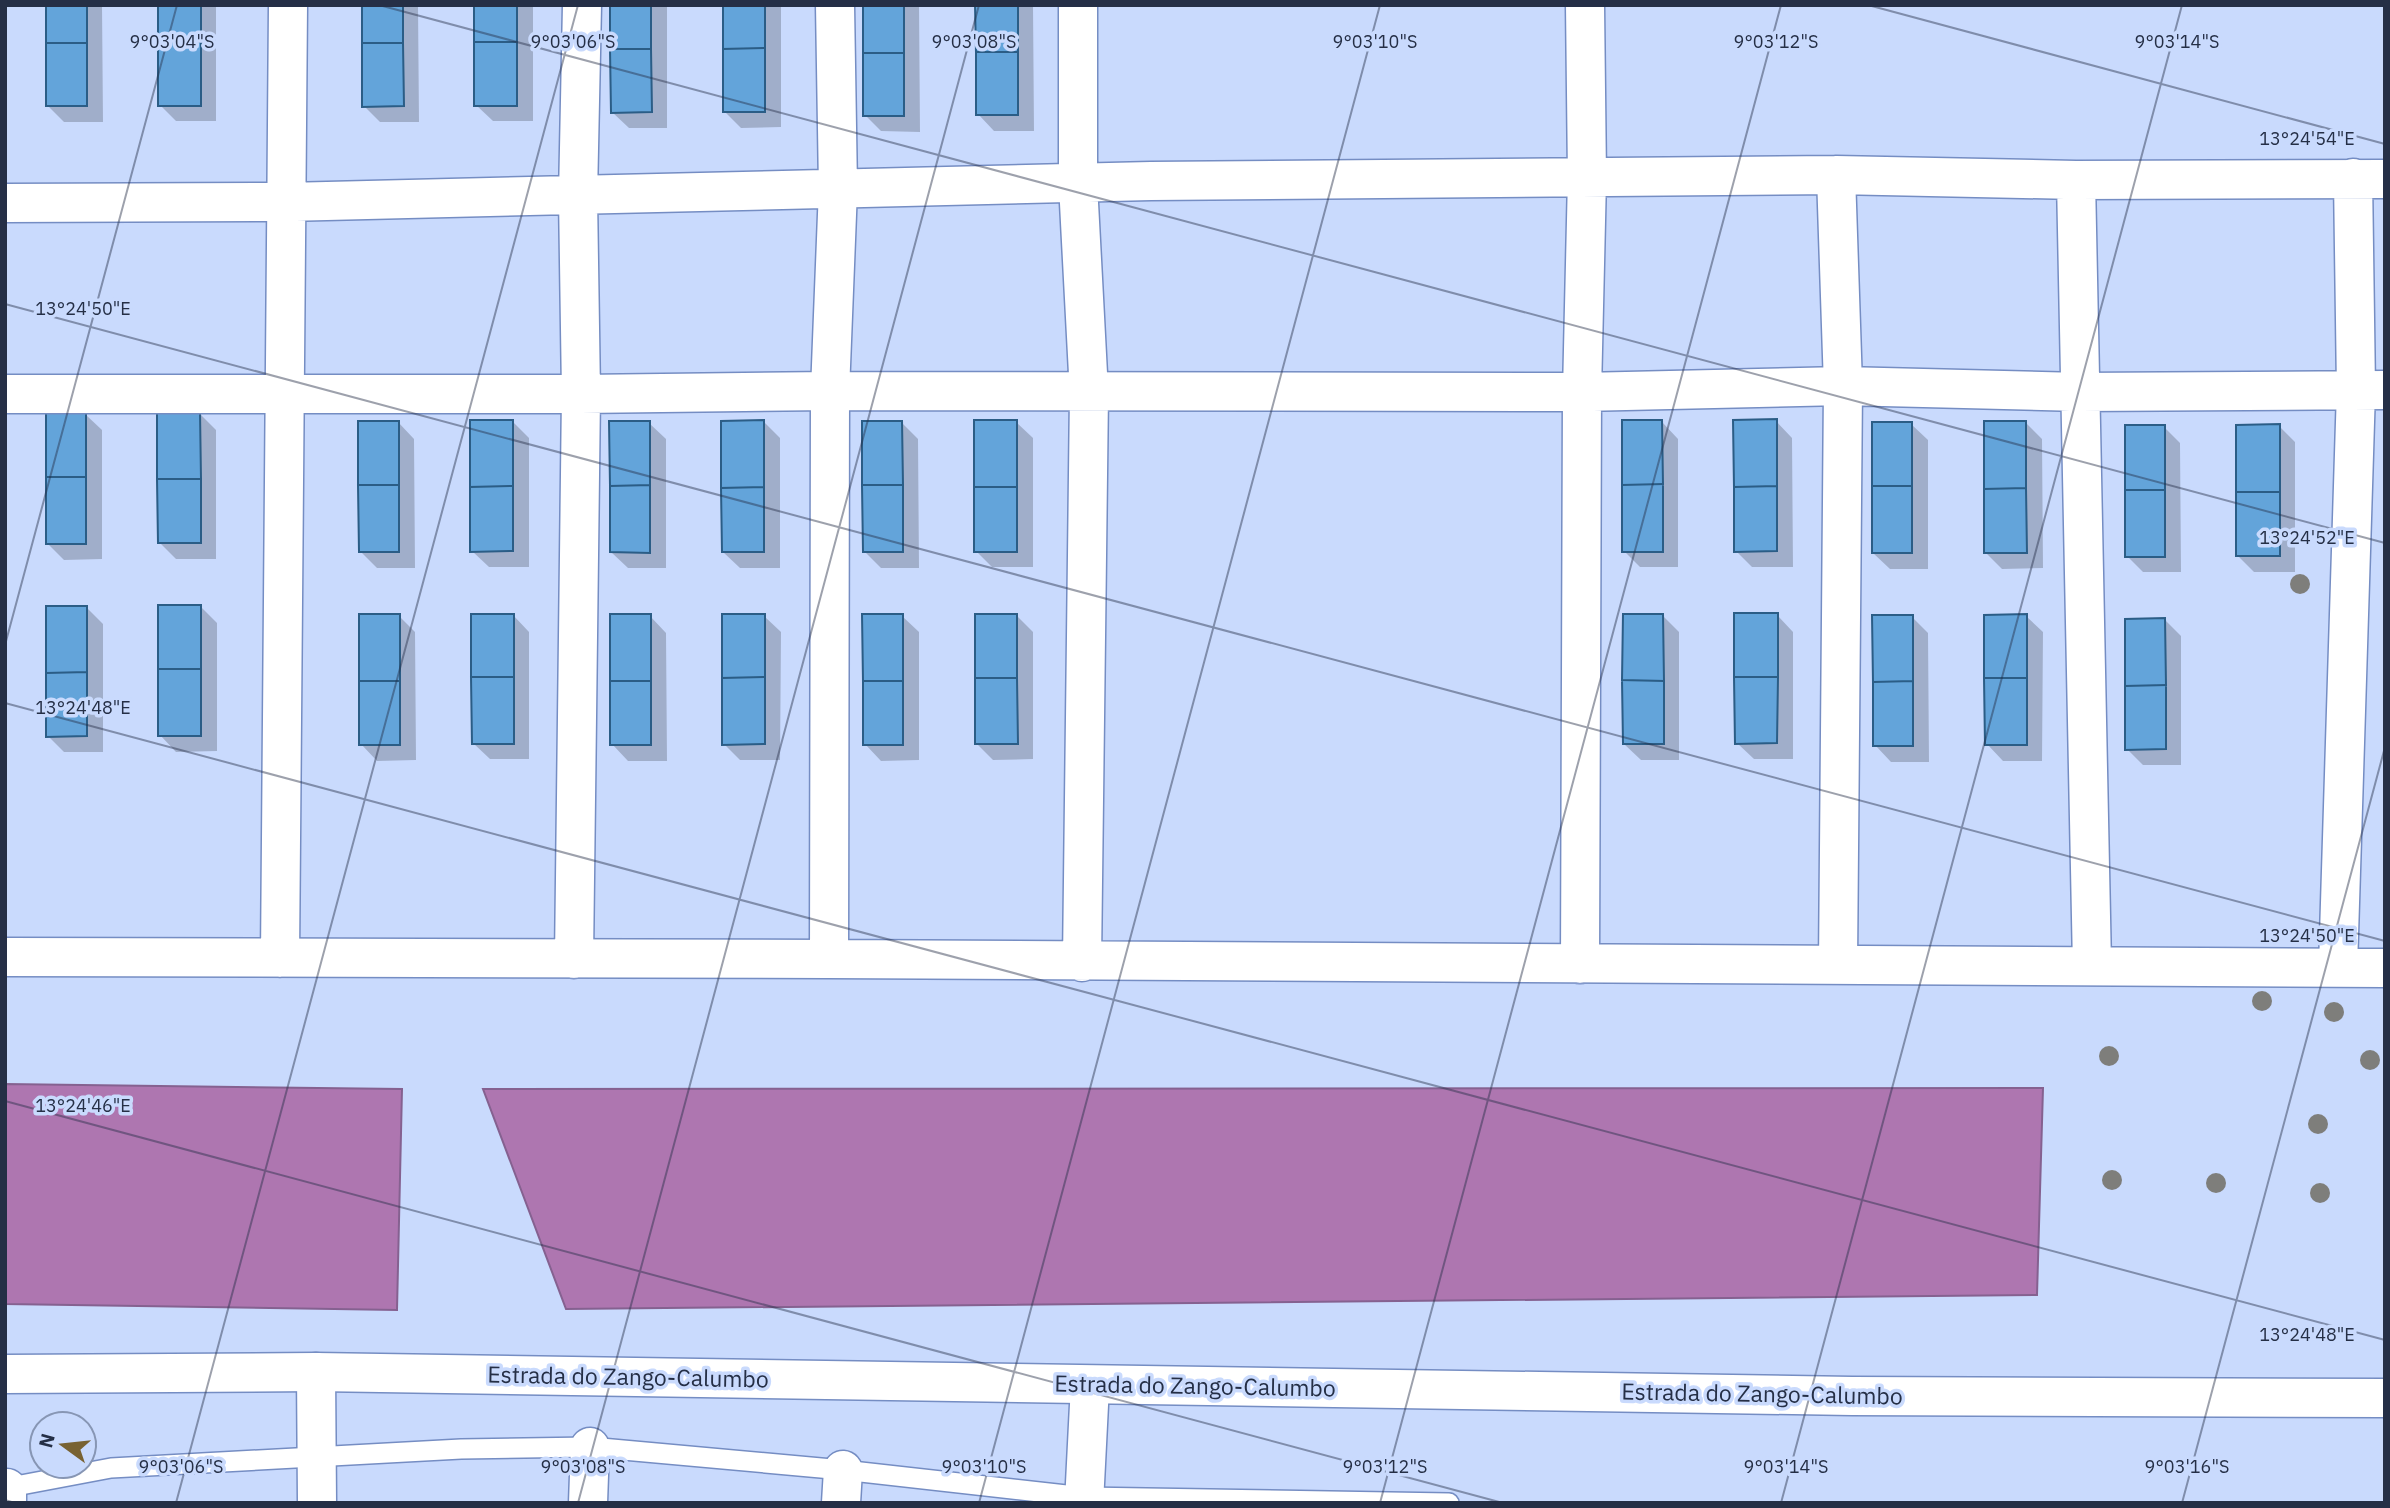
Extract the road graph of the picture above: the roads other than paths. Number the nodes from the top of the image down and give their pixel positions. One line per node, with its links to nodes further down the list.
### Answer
1 (288, 5): 13 (street)
2 (582, 5): 12 (street)
3 (835, 5): 11 (street)
4 (1078, 5): 10 (street)
5 (1585, 5): 7 (street)
6 (1836, 175): 7 (street); 9 (street); 15 (street)
7 (1587, 178): 10 (street); 18 (street)
8 (2369, 179): 9 (street); 16 (street)
9 (2076, 180): 19 (street)
10 (1078, 184): 11 (street); 20 (street)
11 (838, 189): 12 (street); 17 (street)
12 (578, 196): 13 (street); 23 (street)
13 (286, 202): 14 (street); 22 (street)
14 (5, 203)
15 (1843, 386): 18 (street); 19 (street); 30 (street)
16 (2370, 390): 19 (street); 32 (street)
17 (831, 391): 20 (street); 23 (street); 27 (street)
18 (1582, 392): 20 (street); 29 (street)
19 (2080, 392): 31 (street)
20 (1088, 393): 28 (street)
21 (5, 394): 22 (street)
22 (285, 394): 23 (street); 25 (street)
23 (581, 394): 26 (street)
24 (5, 957): 25 (street)
25 (280, 958): 26 (street)
26 (574, 959): 27 (street)
27 (829, 959): 28 (street)
28 (1082, 962): 29 (street)
29 (1580, 964): 30 (street)
30 (1838, 965): 31 (street)
31 (2092, 966): 32 (street)
32 (2338, 967): 33 (street)
33 (2385, 968)
34 (316, 1372): 35 (street, Estrada do Zango-Calumbo); 36 (street, Estrada do Zango-Calumbo); 39 (street)
35 (5, 1374)
36 (1090, 1385): 37 (street, Estrada do Zango-Calumbo); 42 (street)
37 (2385, 1398)
38 (590, 1447): 39 (lane); 40 (lane); 44 (street)
39 (318, 1457): 41 (lane); 43 (street)
40 (842, 1486): 42 (lane)
41 (6, 1493)
42 (1084, 1500): 45 (lane)
43 (317, 1503)
44 (588, 1503)
45 (1449, 1503)

